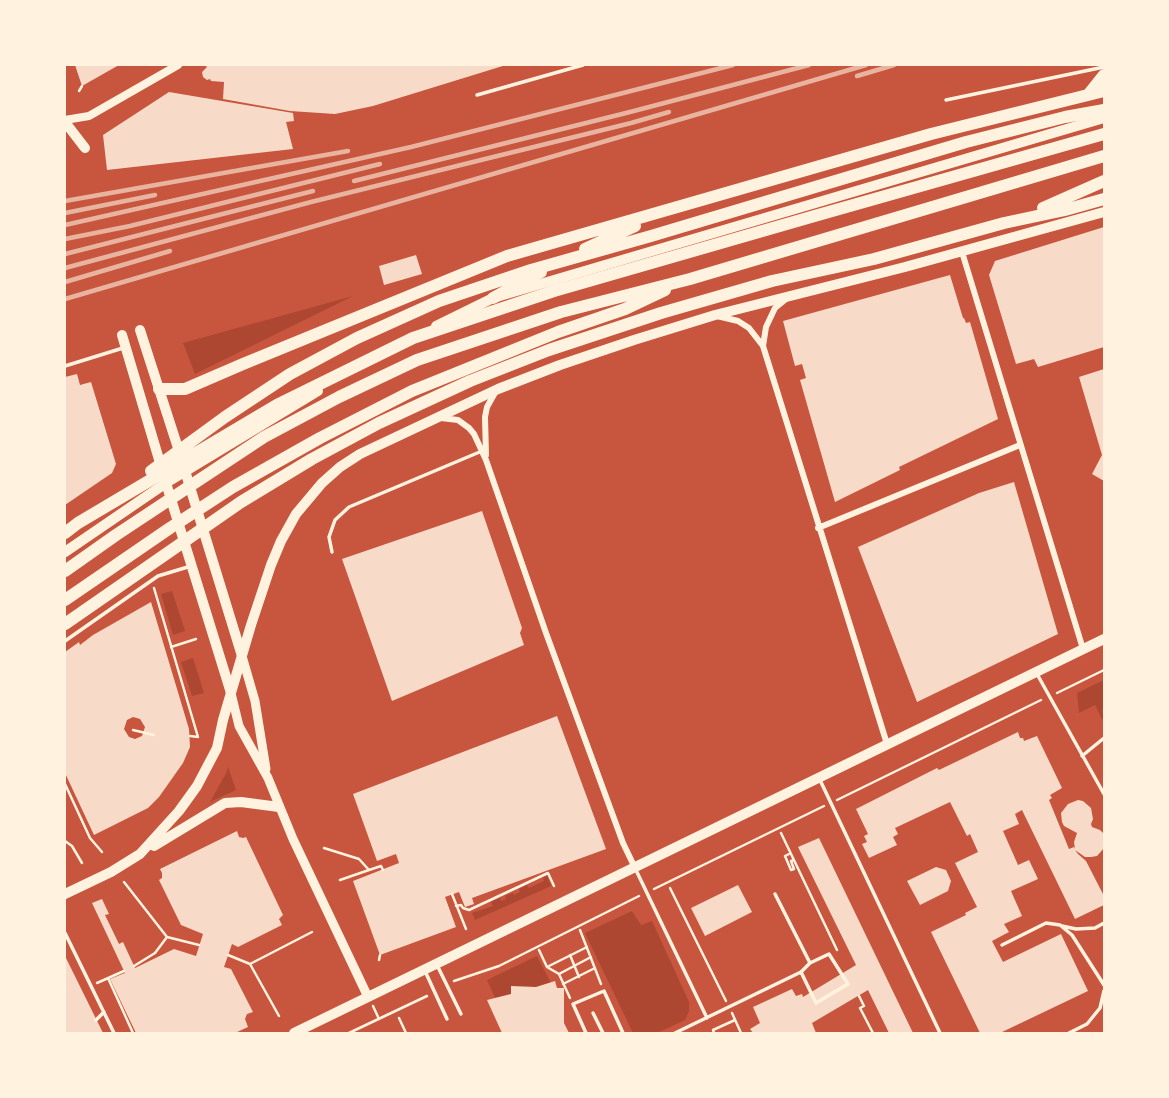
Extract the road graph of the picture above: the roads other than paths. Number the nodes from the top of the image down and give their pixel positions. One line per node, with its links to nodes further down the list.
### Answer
1 (178, 65): 11 (street)
2 (583, 65): 6 (lane)
3 (1104, 67): 7 (lane)
4 (1104, 75): 9 (highway)
5 (1104, 91): 17 (highway)
6 (477, 94)
7 (946, 100)
8 (1104, 110): 9 (highway)
9 (1065, 117): 38 (highway)
10 (1104, 118): 23 (highway)
11 (65, 121): 13 (main road)
12 (1104, 134): 38 (highway)
13 (85, 148)
14 (1104, 156): 21 (highway)
15 (1104, 181): 19 (highway)
16 (1104, 198): 19 (highway)
17 (681, 206): 23 (highway); 30 (highway)
18 (1104, 212): 20 (highway)
19 (1004, 223): 46 (highway)
20 (962, 252): 22 (highway); 33 (street)
21 (690, 278): 44 (highway); 45 (highway)
22 (790, 296): 24 (highway); 27 (street)
23 (493, 298): 36 (highway)
24 (715, 315): 27 (street); 31 (highway)
25 (140, 331): 30 (main road)
26 (122, 335): 28 (main road)
27 (763, 346): 39 (street)
28 (126, 347): 29 (lane); 37 (main road)
29 (65, 366)
30 (159, 389): 36 (main road)
31 (498, 389): 32 (highway); 35 (street)
32 (436, 418): 34 (street); 50 (highway)
33 (1020, 445): 39 (street); 49 (street)
34 (482, 451): 35 (street); 42 (lane)
35 (486, 460): 61 (street)
36 (185, 471): 37 (highway); 50 (main road)
37 (166, 483): 41 (highway); 43 (main road)
38 (78, 523): 40 (highway)
39 (818, 528): 54 (street)
40 (65, 533)
41 (65, 552)
42 (332, 552)
43 (193, 565): 48 (lane); 52 (main road)
44 (65, 571)
45 (65, 600)
46 (65, 624)
47 (1104, 639): 49 (main road)
48 (65, 641)
49 (1083, 649): 51 (main road)
50 (242, 656): 52 (highway); 56 (main road)
51 (1036, 672): 54 (main road); 55 (lane)
52 (231, 693): 56 (main road); 60 (highway)
53 (1104, 738): 55 (lane)
54 (887, 744): 57 (main road)
55 (1082, 756): 58 (lane)
56 (268, 778): 59 (main road)
57 (819, 778): 61 (main road); 87 (lane)
58 (1104, 794)
59 (279, 807): 60 (highway); 74 (main road)
60 (140, 855): 62 (highway)
61 (635, 869): 68 (main road); 78 (lane)
62 (65, 894)
63 (775, 894): 69 (lane)
64 (1104, 923): 65 (lane)
65 (1060, 925): 67 (lane); 72 (lane)
66 (65, 933): 75 (lane)
67 (1002, 945)
68 (437, 963): 70 (main road); 77 (lane)
69 (810, 963): 71 (lane); 71 (lane)
70 (424, 969): 74 (main road); 79 (lane)
71 (800, 972): 78 (lane)
72 (1104, 985)
73 (1104, 991): 88 (lane)
74 (369, 997): 82 (main road)
75 (104, 1012): 80 (lane); 81 (lane)
76 (593, 1013): 84 (lane)
77 (461, 1014)
78 (707, 1018): 86 (lane)
79 (447, 1019)
80 (96, 1020)
81 (114, 1033)
82 (293, 1033)
83 (586, 1033): 85 (lane)
84 (603, 1033)
85 (623, 1033)
86 (675, 1033)
87 (940, 1033)
88 (1069, 1033)

